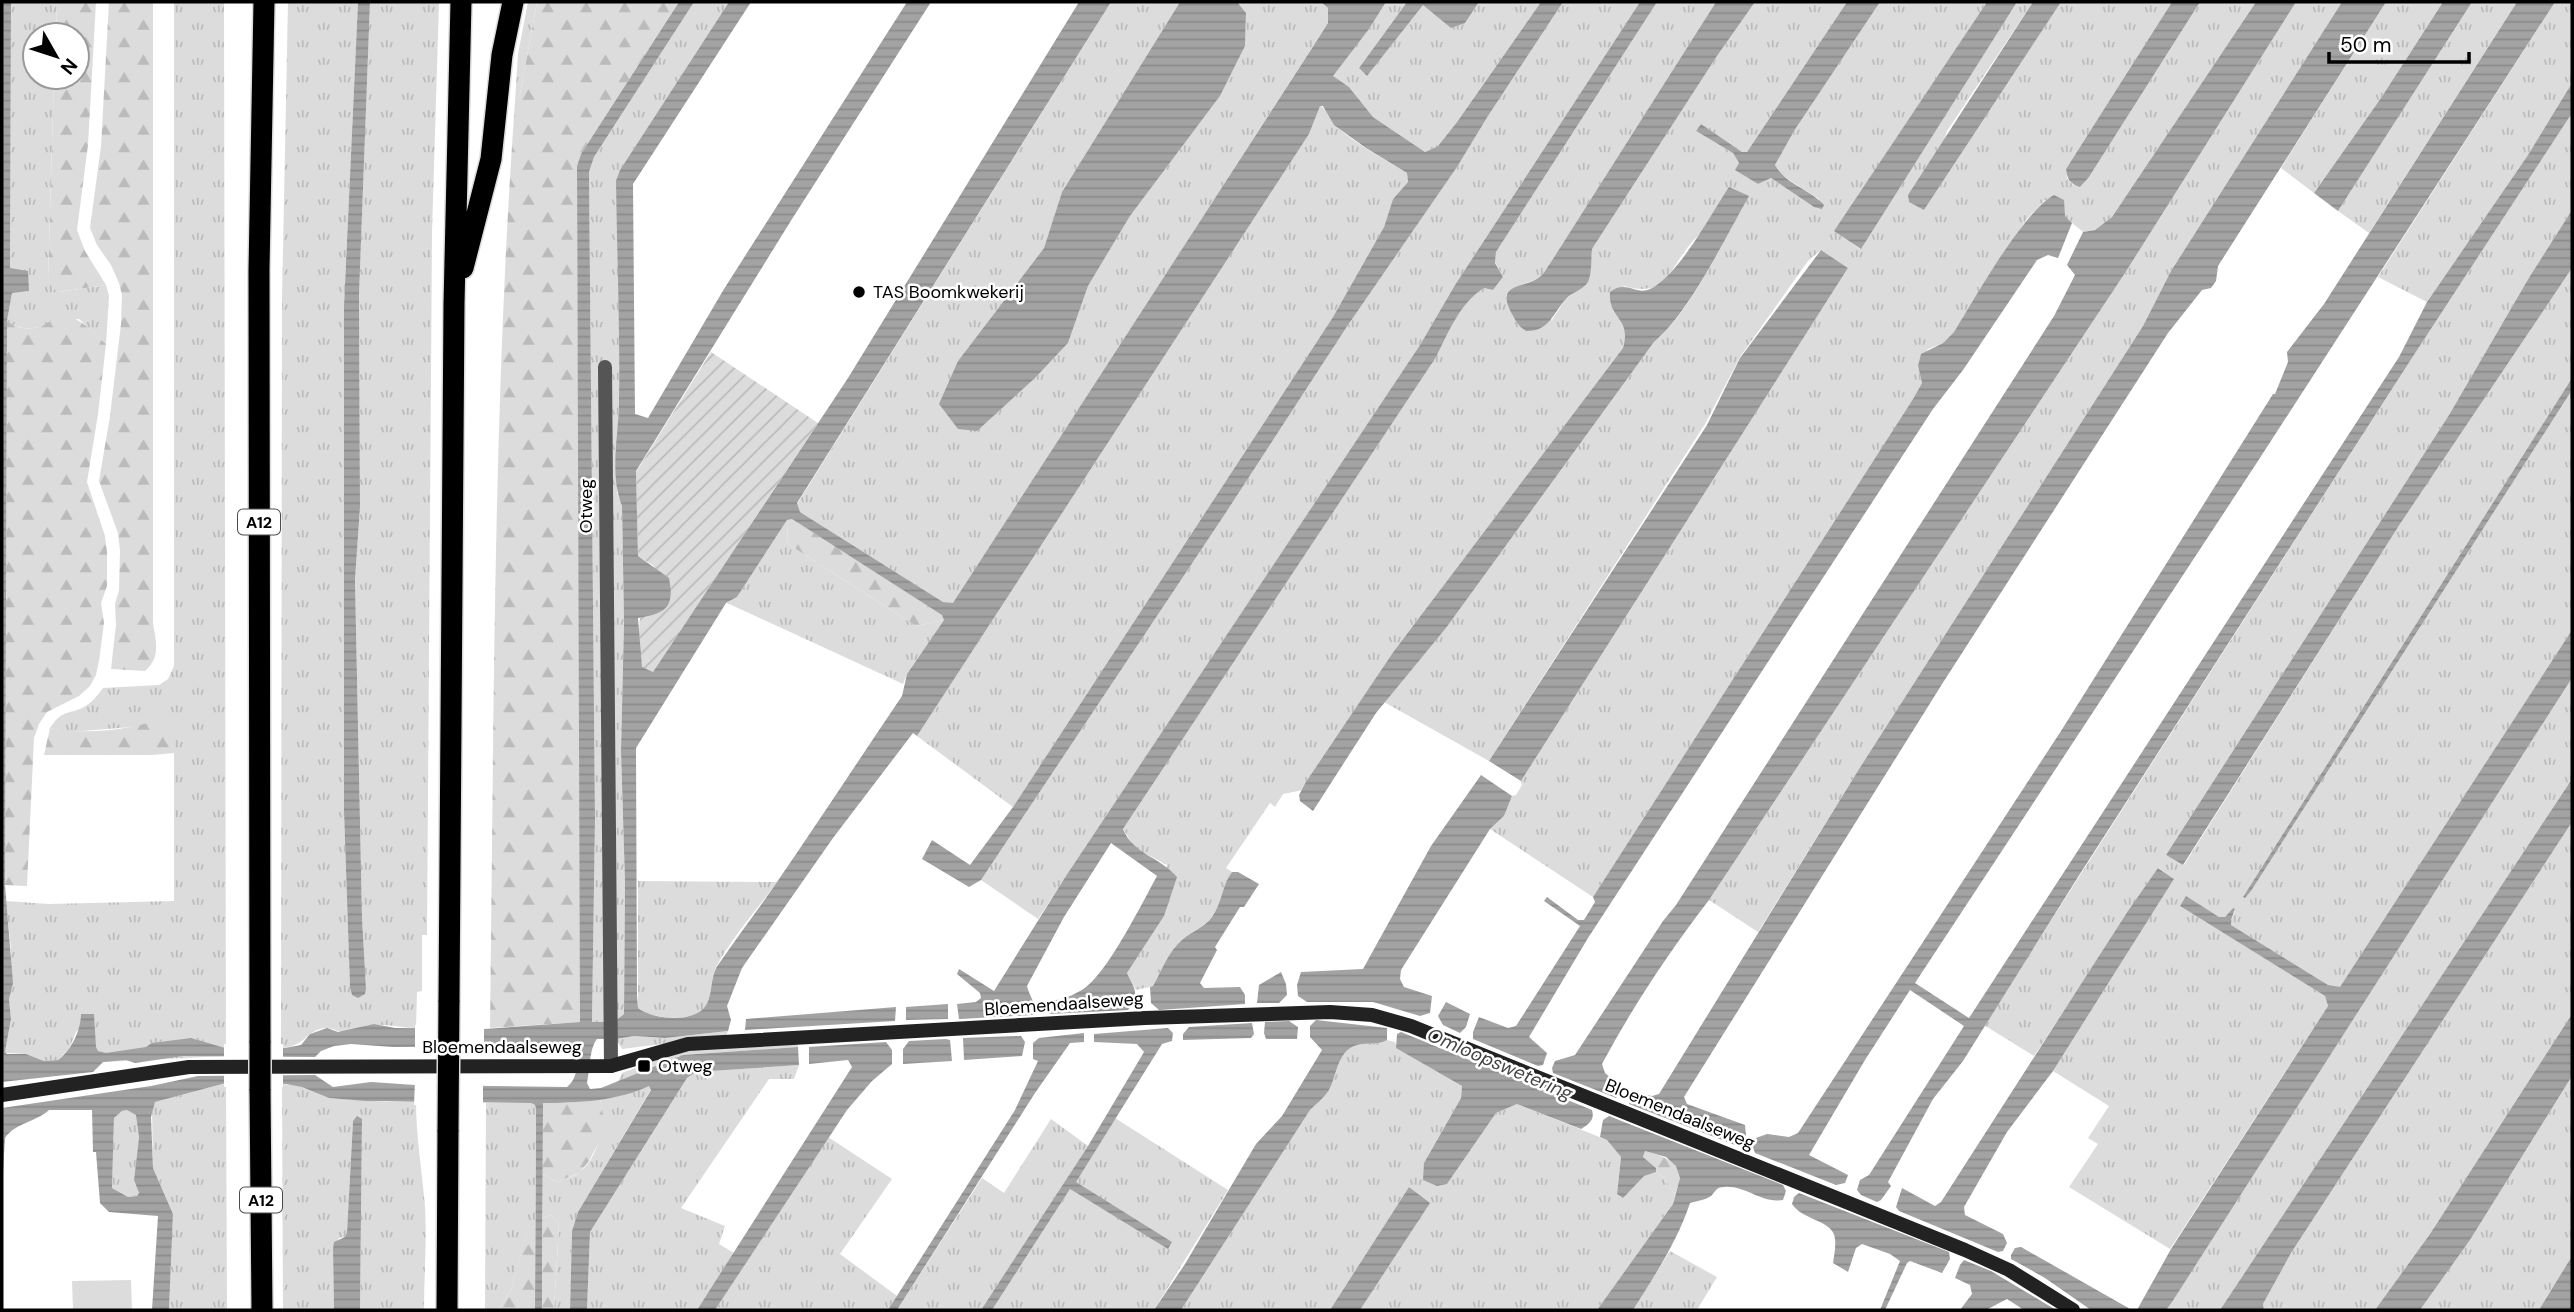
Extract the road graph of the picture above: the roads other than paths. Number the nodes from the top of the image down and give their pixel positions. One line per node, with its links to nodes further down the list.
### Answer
1 (264, 2): 8 (highway, A12, bridge)
2 (461, 2): 4 (highway)
3 (513, 2): 4 (highway)
4 (454, 304): 9 (highway, bridge)
5 (605, 367): 6 (street, Otweg)
6 (611, 1066): 7 (street, Bloemendaalseweg); 10 (street, Bloemendaalseweg)
7 (2, 1095)
8 (262, 1310)
9 (447, 1310)
10 (2073, 1310)

